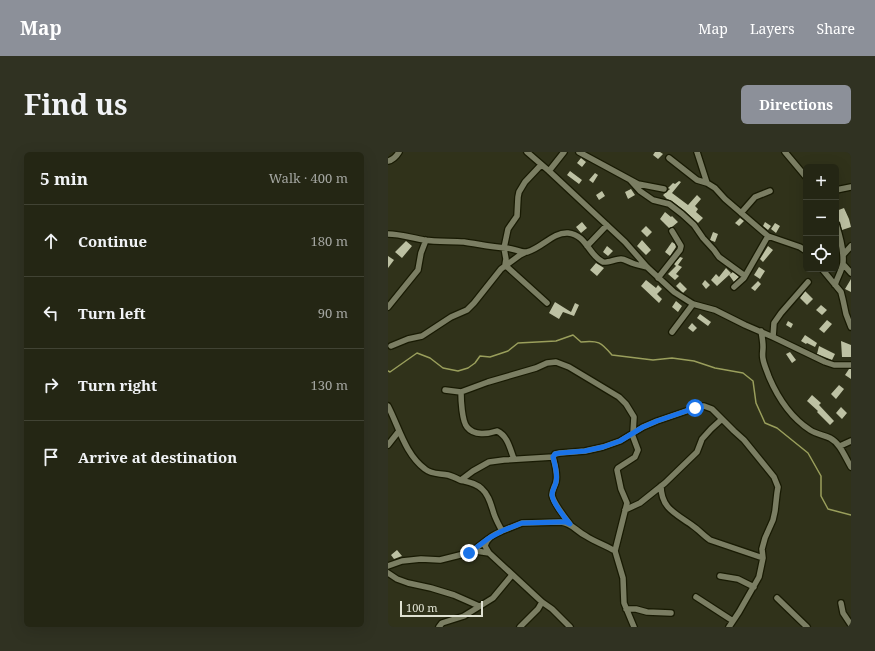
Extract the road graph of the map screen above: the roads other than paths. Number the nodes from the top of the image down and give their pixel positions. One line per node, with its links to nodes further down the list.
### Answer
1 (398, 152): 8 (street)
2 (527, 152): 9 (street)
3 (564, 152): 10 (street)
4 (579, 152): 12 (street)
5 (697, 152): 13 (street)
6 (785, 152): 11 (street)
7 (669, 158): 13 (street)
8 (388, 161)
9 (541, 164): 10 (street); 27 (street)
10 (549, 171): 19 (street)
11 (803, 173)
12 (631, 181): 16 (street); 36 (street)
13 (707, 183): 18 (street)
14 (851, 187): 15 (street)
15 (839, 189)
16 (664, 190)
17 (770, 191): 18 (street)
18 (741, 213): 23 (street)
19 (607, 225): 25 (street); 33 (street)
20 (672, 231): 37 (street)
21 (839, 233): 30 (street)
22 (388, 234): 24 (street)
23 (768, 236): 28 (street); 36 (street)
24 (426, 240): 27 (street); 43 (street)
25 (587, 246): 29 (street); 33 (street)
26 (851, 246): 30 (street)
27 (504, 248): 29 (street); 32 (street)
28 (803, 249)
29 (526, 252): 32 (street)
30 (843, 255): 31 (street)
31 (842, 264): 35 (street); 39 (street)
32 (505, 265): 41 (street); 49 (street)
33 (647, 267): 37 (street)
34 (824, 272): 39 (street)
35 (851, 273)
36 (745, 276): 40 (street)
37 (658, 278): 42 (street)
38 (808, 282): 48 (street)
39 (835, 285): 44 (street)
40 (734, 287)
41 (547, 303)
42 (693, 304): 46 (street); 47 (street)
43 (388, 307)
44 (848, 312): 45 (street)
45 (851, 327)
46 (761, 331): 48 (street); 59 (street)
47 (672, 332)
48 (773, 337): 50 (street)
49 (391, 346)
50 (851, 365)
51 (445, 390): 52 (street)
52 (461, 392): 56 (street); 61 (street)
53 (388, 406): 55 (street)
54 (722, 419): 56 (street); 64 (street); 72 (street)
55 (399, 432): 58 (street); 63 (street)
56 (633, 434): 60 (street); 65 (street)
57 (851, 441): 59 (street)
58 (388, 445)
59 (840, 446): 62 (street)
60 (553, 457): 61 (street); 66 (street)
61 (514, 459): 63 (street)
62 (851, 467)
63 (461, 480): 67 (street)
64 (661, 486): 65 (street); 72 (street)
65 (625, 510): 69 (street)
66 (570, 524): 67 (street); 69 (street)
67 (502, 531): 68 (street)
68 (489, 538): 70 (street); 71 (street)
69 (615, 550): 83 (street)
70 (469, 553): 71 (street); 73 (street)
71 (489, 553): 75 (street)
72 (763, 558): 77 (street)
73 (388, 566)
74 (388, 573): 82 (street)
75 (512, 575): 80 (street); 82 (street)
76 (720, 576): 77 (street)
77 (754, 587): 85 (street)
78 (696, 597): 85 (street)
79 (777, 598): 92 (street)
80 (542, 602): 88 (street); 89 (street)
81 (841, 603): 86 (street)
82 (479, 606): 87 (street)
83 (626, 609): 84 (street); 90 (street)
84 (671, 613)
85 (733, 622): 91 (street)
86 (851, 626)
87 (439, 627)
88 (520, 627)
89 (570, 627)
90 (634, 627)
91 (729, 627)
92 (807, 627)

